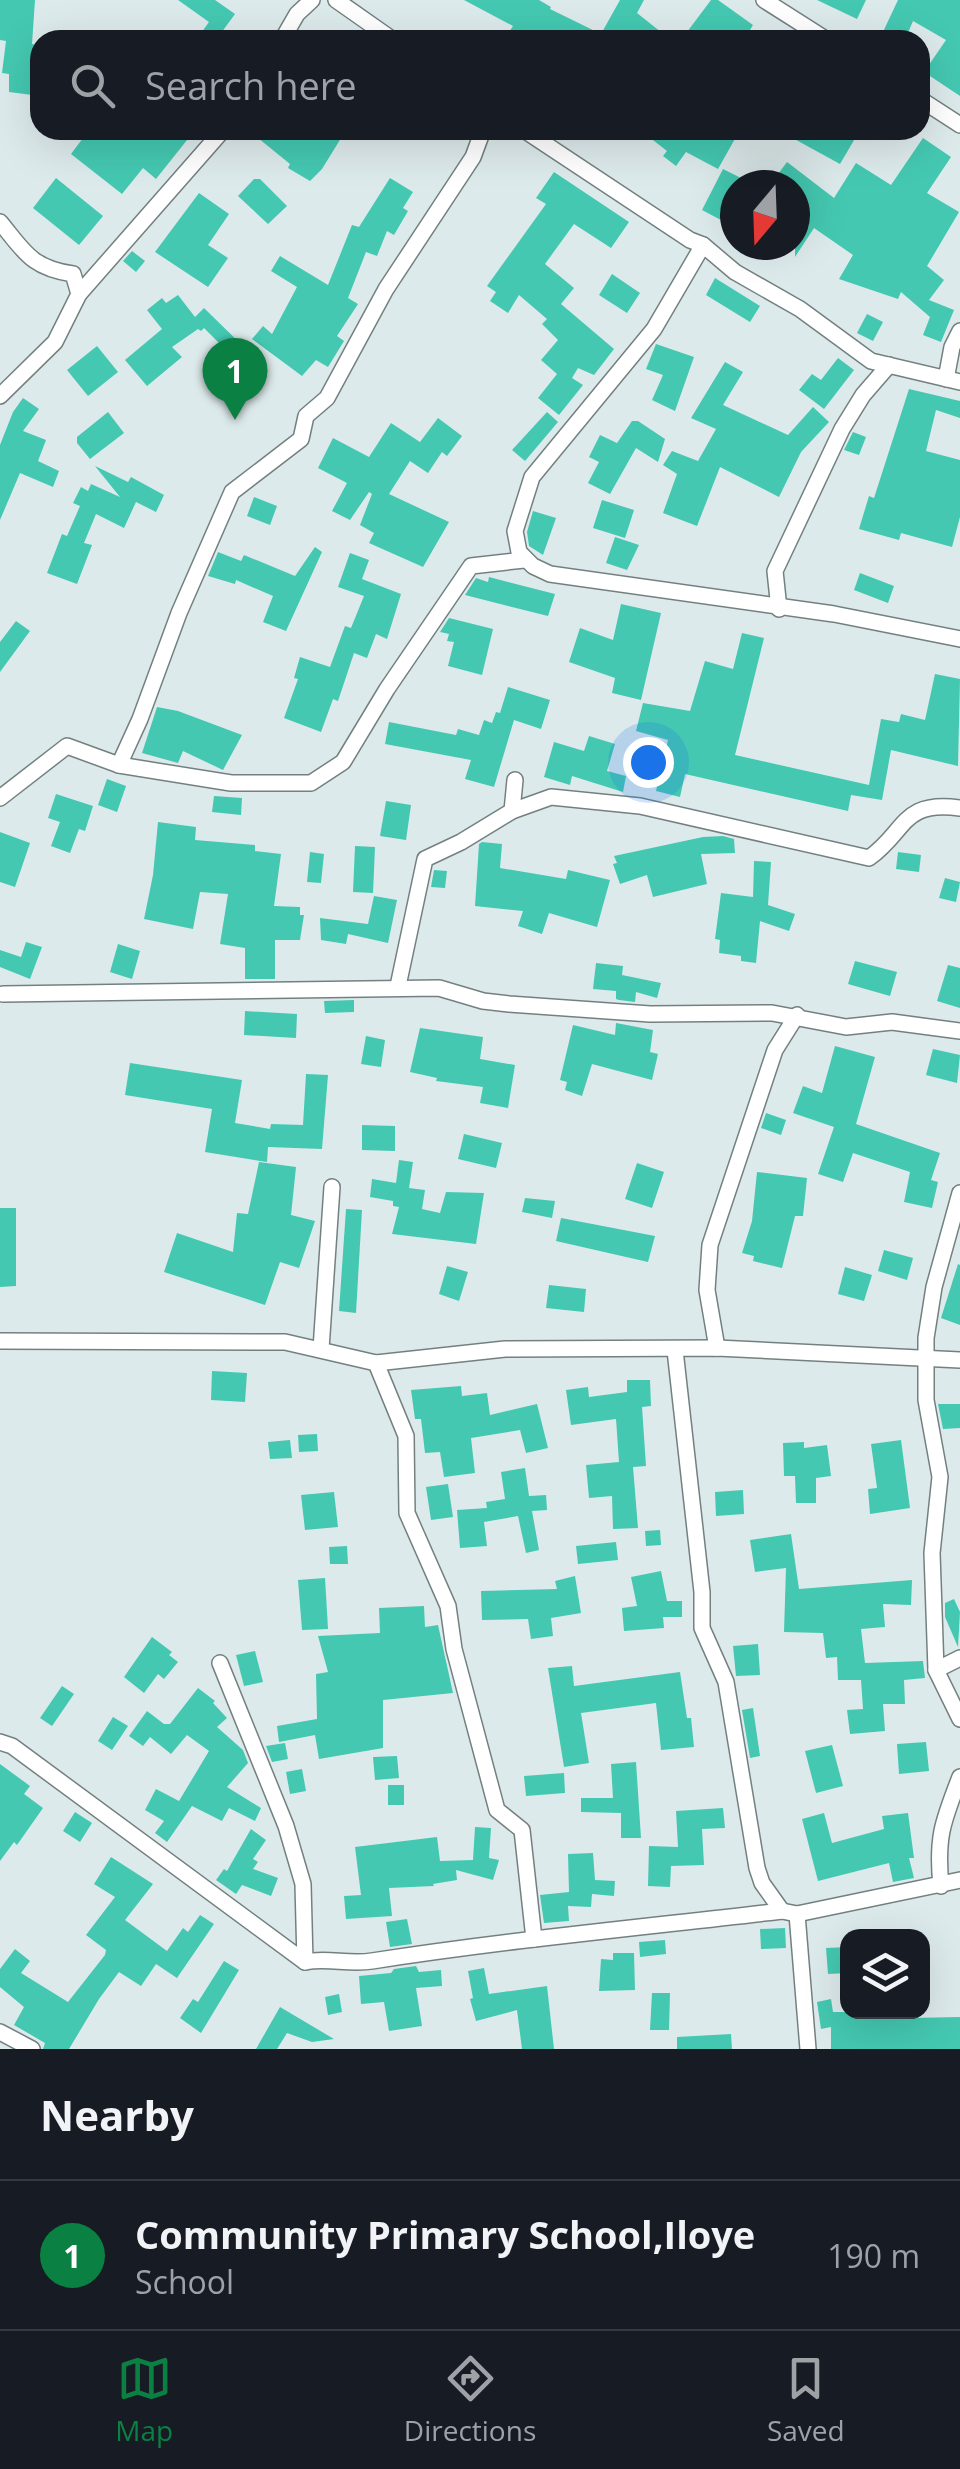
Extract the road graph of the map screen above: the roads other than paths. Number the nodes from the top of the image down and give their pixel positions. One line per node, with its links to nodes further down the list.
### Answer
1 (312, 0): 4 (street)
2 (336, 0): 5 (street)
3 (764, 0): 6 (street)
4 (288, 30)
5 (379, 30)
6 (811, 30)
7 (930, 105): 8 (street)
8 (960, 125)
9 (214, 140): 14 (street)
10 (479, 140): 22 (street)
11 (539, 140): 13 (street)
12 (0, 222): 14 (street)
13 (703, 245): 16 (street); 19 (street)
14 (79, 294): 18 (street)
15 (960, 331): 17 (street)
16 (889, 365): 17 (street); 20 (street)
17 (953, 381)
18 (0, 396)
19 (524, 560): 20 (street); 22 (street)
20 (779, 608): 21 (street)
21 (960, 639)
22 (119, 764): 24 (street)
23 (516, 780): 26 (street)
24 (0, 798)
25 (960, 808): 26 (street)
26 (512, 810): 27 (street)
27 (398, 986): 28 (street); 29 (street)
28 (3, 994)
29 (772, 1013): 30 (street); 32 (street)
30 (797, 1016): 31 (street); 32 (street)
31 (960, 1031)
32 (775, 1050): 36 (street)
33 (332, 1187): 37 (street)
34 (960, 1194): 39 (street)
35 (0, 1341): 37 (street)
36 (716, 1348): 38 (street); 39 (street)
37 (321, 1349): 41 (street)
38 (674, 1350): 41 (street); 50 (street)
39 (926, 1356): 40 (street); 44 (street)
40 (960, 1360)
41 (376, 1363): 51 (street)
42 (960, 1658): 44 (street)
43 (220, 1663): 52 (street)
44 (936, 1670): 45 (street)
45 (960, 1718)
46 (0, 1742): 52 (street)
47 (960, 1777): 49 (street)
48 (960, 1880): 49 (street)
49 (941, 1886): 50 (street)
50 (789, 1913): 51 (street); 55 (street)
51 (534, 1939): 52 (street)
52 (305, 1962)
53 (0, 2032): 54 (street)
54 (32, 2049)
55 (808, 2049)

